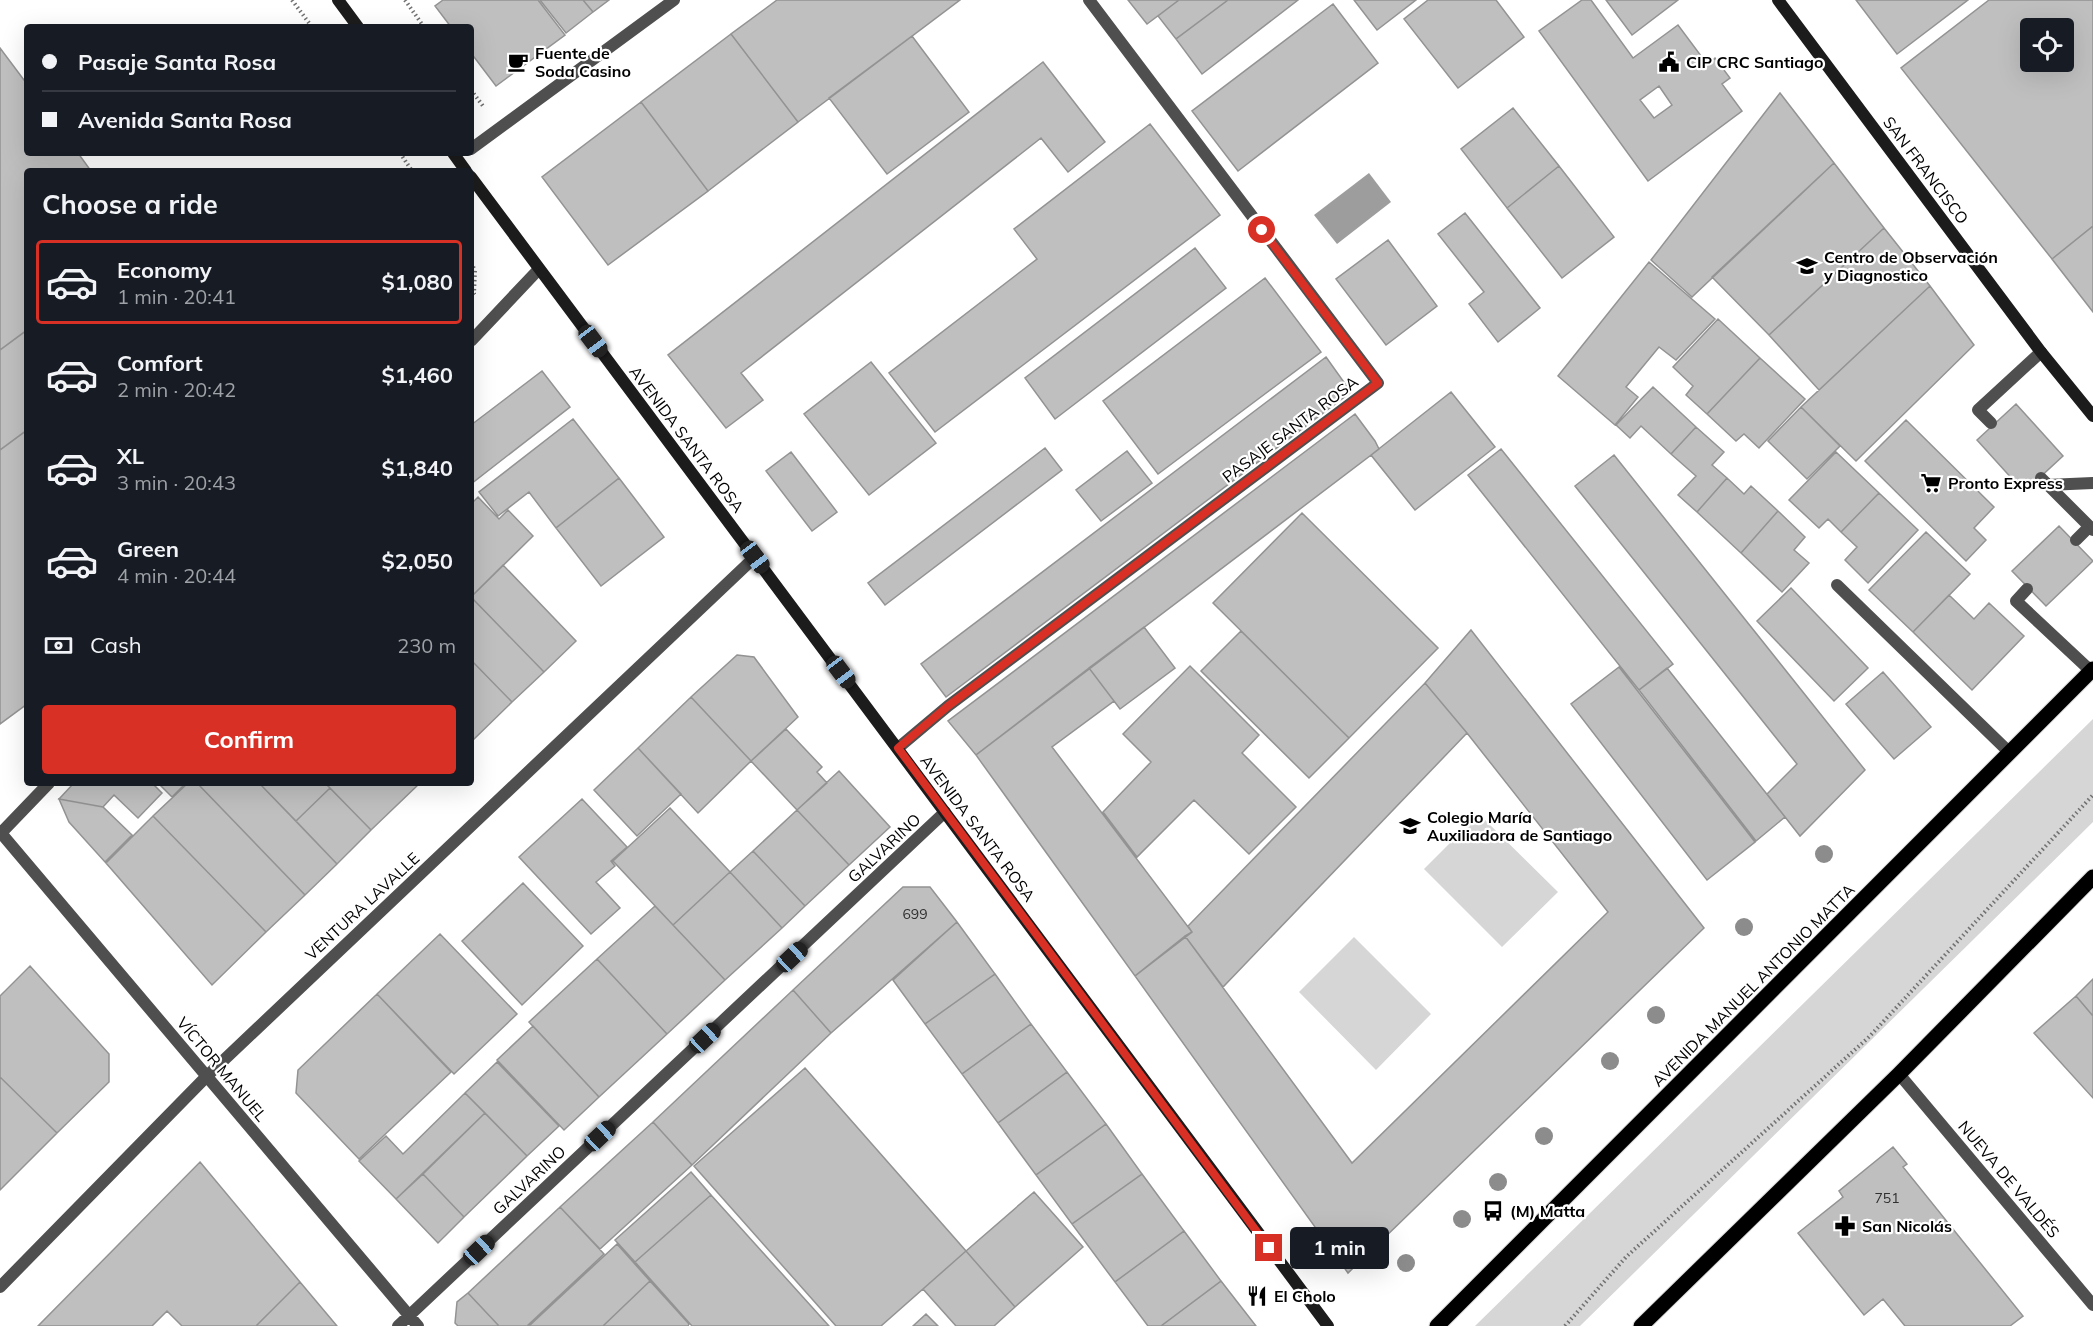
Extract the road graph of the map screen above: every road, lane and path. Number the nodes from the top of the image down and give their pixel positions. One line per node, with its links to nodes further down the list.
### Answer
1 (292, 0): 7 (path)
2 (338, 0): 8 (main road)
3 (405, 0): 9 (path)
4 (674, 0): 10 (street)
5 (1089, 0): 24 (street, PASAJE SANTA ROSA)
6 (1778, 0): 14 (main road, SAN FRANCISCO)
7 (310, 24)
8 (356, 24)
9 (422, 24)
10 (474, 147)
11 (474, 181): 12 (main road, AVENIDA SANTA ROSA)
12 (539, 269): 13 (street); 20 (main road, AVENIDA SANTA ROSA)
13 (474, 338)
14 (2041, 352): 15 (main road, SAN FRANCISCO); 16 (street)
15 (2093, 416)
16 (1991, 423)
17 (2093, 483): 18 (street)
18 (2091, 528): 19 (street)
19 (2076, 540)
20 (755, 557): 24 (main road, AVENIDA SANTA ROSA); 32 (street, VENTURA LAVALLE)
21 (1837, 585): 25 (street)
22 (2027, 589): 23 (street)
23 (2092, 670): 25 (main road, AVENIDA MANUEL ANTONIO MATTA)
24 (898, 748): 28 (main road, AVENIDA SANTA ROSA)
25 (2010, 753): 39 (main road, AVENIDA MANUEL ANTONIO MATTA)
26 (46, 786): 29 (street)
27 (2093, 795): 40 (path)
28 (945, 812): 35 (street, GALVARINO); 38 (main road, AVENIDA SANTA ROSA)
29 (1, 834): 32 (street, VÍCTOR MANUEL)
30 (2093, 877): 31 (main road)
31 (1899, 1074): 34 (street, NUEVA DE VALDÉS); 41 (main road)
32 (207, 1077): 33 (street, VENTURA LAVALLE); 35 (street, VÍCTOR MANUEL)
33 (0, 1287)
34 (2093, 1305)
35 (409, 1315): 36 (street, GALVARINO); 37 (street, VÍCTOR MANUEL)
36 (398, 1326)
37 (418, 1326)
38 (1328, 1326)
39 (1437, 1326)
40 (1565, 1326)
41 (1641, 1326)

